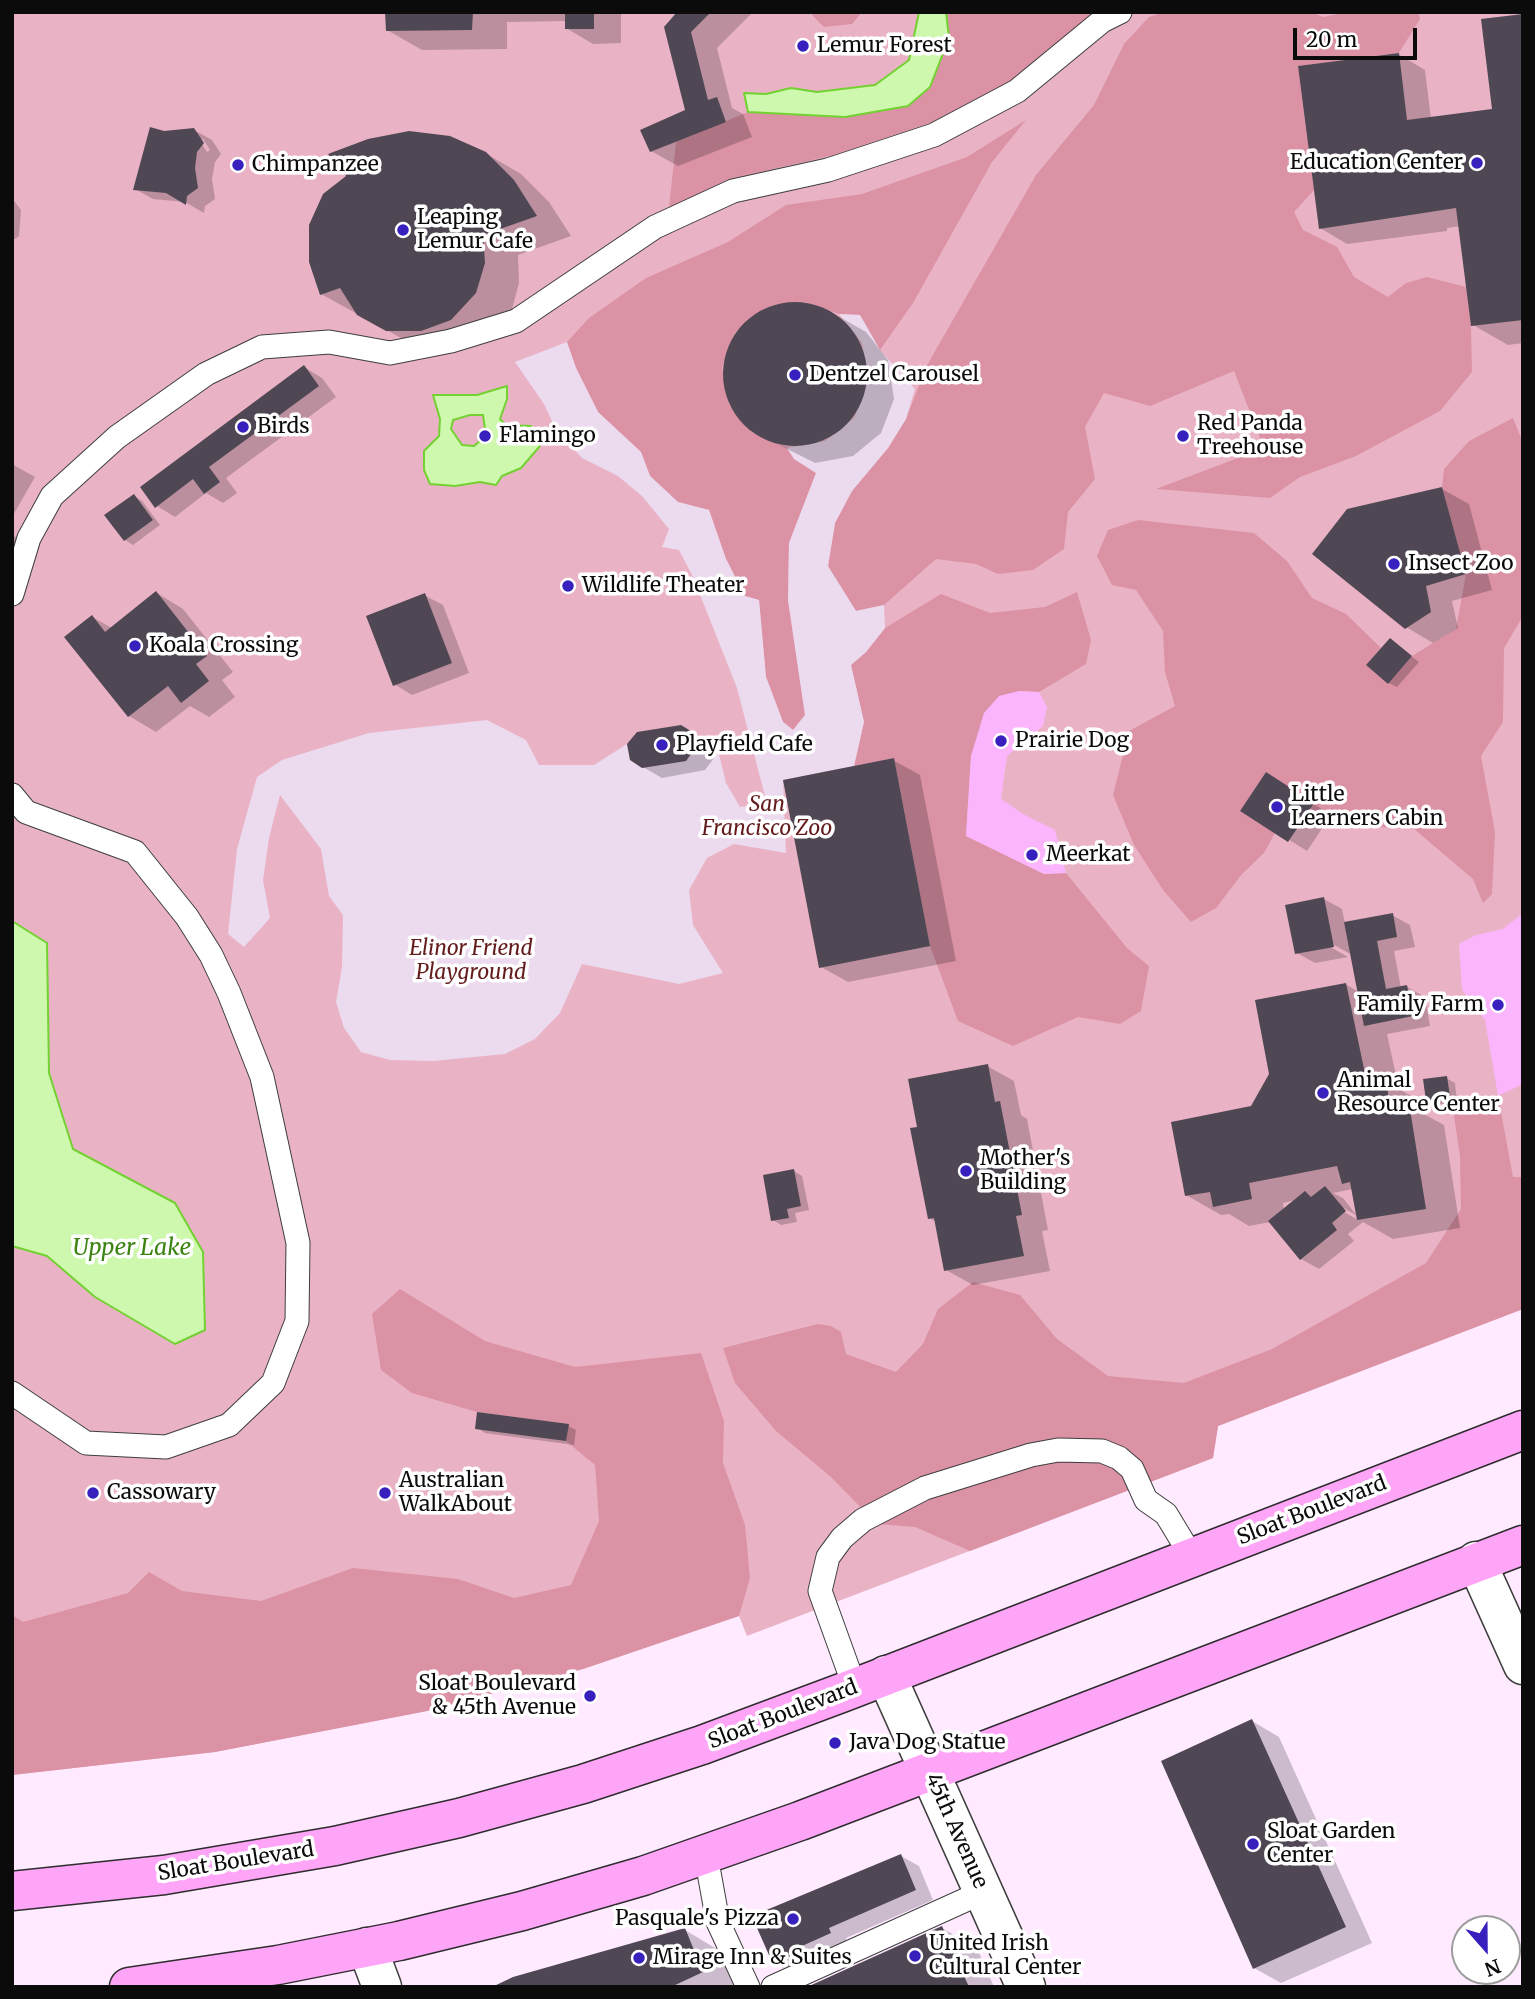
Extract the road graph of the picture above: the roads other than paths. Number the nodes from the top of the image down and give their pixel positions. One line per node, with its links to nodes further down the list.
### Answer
1 (1107, 15): 2 (lane)
2 (12, 594)
3 (12, 795): 4 (lane)
4 (12, 1393)
5 (1523, 1430): 7 (street, Sloat Boulevard)
6 (1523, 1545): 8 (street)
7 (1192, 1557): 10 (street, Sloat Boulevard); 10 (lane)
8 (1476, 1561): 9 (street); 11 (street)
9 (1523, 1665)
10 (870, 1681): 11 (street, 45th Avenue); 13 (street, Sloat Boulevard)
11 (929, 1772): 12 (street); 14 (street, 45th Avenue)
12 (706, 1856): 15 (street); 18 (lane)
13 (12, 1891)
14 (983, 1892): 19 (lane); 20 (street, 45th Avenue)
15 (367, 1947): 16 (street); 17 (street)
16 (129, 1987)
17 (382, 1987)
18 (748, 1987)
19 (773, 1987)
20 (1026, 1987)

